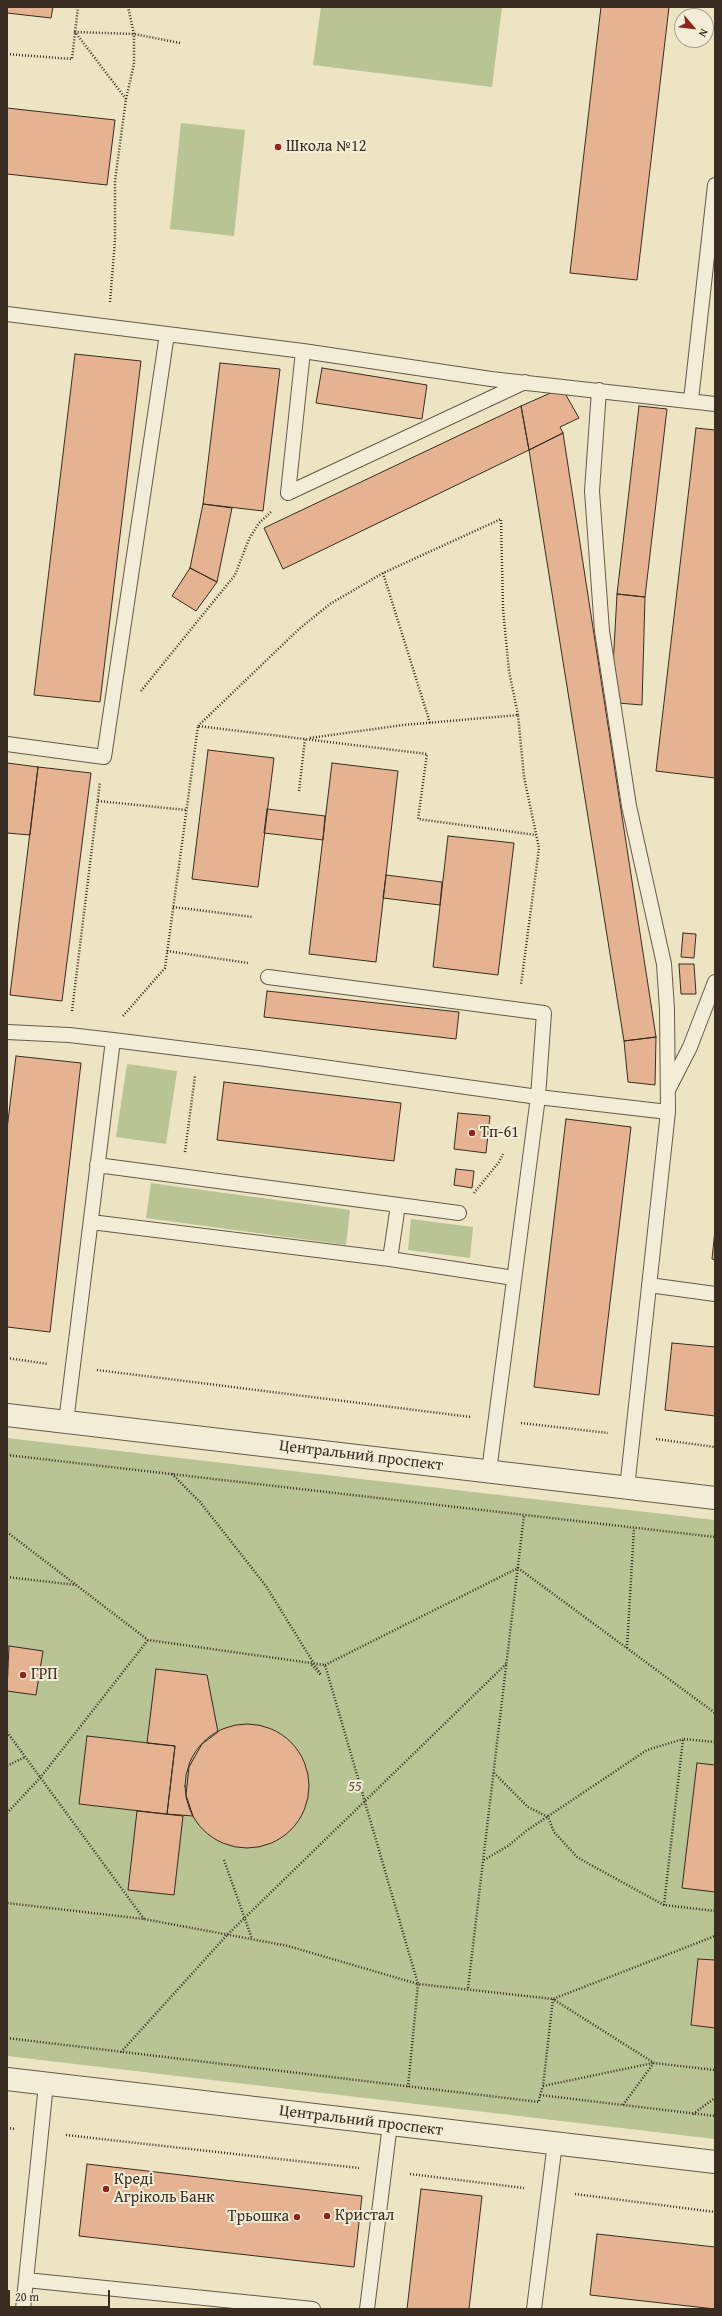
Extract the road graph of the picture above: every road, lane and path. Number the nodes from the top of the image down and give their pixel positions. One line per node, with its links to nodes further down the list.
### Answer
1 (78, 7): 3 (path)
2 (128, 7): 4 (path)
3 (75, 32): 4 (path); 6 (path); 7 (path)
4 (134, 34): 5 (path); 7 (path)
5 (180, 43)
6 (7, 54)
7 (126, 99): 10 (path)
8 (715, 185): 15 (lane)
9 (7, 314): 10 (lane)
10 (106, 326): 11 (lane)
11 (167, 334): 12 (lane); 25 (lane)
12 (303, 351): 13 (lane); 17 (lane)
13 (525, 382): 14 (lane); 17 (lane)
14 (599, 390): 15 (lane); 40 (lane)
15 (691, 400): 16 (lane)
16 (715, 404)
17 (288, 493): 19 (path)
18 (383, 574): 20 (path); 21 (path); 22 (path)
19 (137, 698)
20 (518, 715): 21 (path); 29 (path)
21 (430, 723): 23 (path)
22 (198, 726): 23 (path); 28 (path)
23 (305, 739): 26 (path); 29 (path)
24 (7, 744): 25 (lane)
25 (104, 757): 27 (path)
26 (299, 791)
27 (98, 801): 28 (path); 37 (path)
28 (186, 810): 30 (path)
29 (536, 835): 35 (path)
30 (173, 907): 31 (path); 32 (path)
31 (253, 917)
32 (167, 951): 33 (path); 38 (path)
33 (268, 978): 35 (lane)
34 (715, 982): 40 (lane)
35 (518, 1010): 41 (lane)
36 (7, 1032): 37 (lane)
37 (69, 1035): 38 (lane)
38 (113, 1040): 39 (lane); 44 (lane)
39 (198, 1051): 41 (lane); 45 (path)
40 (668, 1090): 42 (lane)
41 (538, 1097): 42 (lane); 50 (lane)
42 (668, 1112): 51 (lane)
43 (506, 1149): 47 (path)
44 (97, 1166): 45 (lane); 48 (lane)
45 (182, 1176): 46 (lane)
46 (398, 1205): 47 (lane); 49 (lane)
47 (459, 1213)
48 (91, 1222): 49 (lane); 54 (lane)
49 (390, 1259): 50 (lane)
50 (514, 1278): 56 (lane)
51 (649, 1285): 52 (lane); 58 (lane)
52 (715, 1294)
53 (7, 1358): 54 (path)
54 (73, 1367): 56 (path); 57 (lane)
55 (7, 1415): 57 (street, Центральний проспект)
56 (496, 1420): 58 (path); 61 (lane)
57 (66, 1422): 61 (street, Центральний проспект)
58 (633, 1436): 59 (path); 63 (lane)
59 (715, 1446)
60 (7, 1455): 62 (path)
61 (489, 1471): 63 (street, Центральний проспект)
62 (172, 1474): 65 (path); 74 (path)
63 (627, 1488): 64 (street, Центральний проспект)
64 (715, 1498)
65 (524, 1515): 66 (path); 69 (path)
66 (634, 1528): 68 (path); 73 (path)
67 (7, 1532): 71 (path)
68 (715, 1537)
69 (518, 1568): 73 (path); 75 (path); 76 (path)
70 (7, 1577): 71 (path)
71 (77, 1586): 72 (path)
72 (148, 1640): 74 (path); 84 (path)
73 (627, 1648): 77 (path)
74 (310, 1664): 76 (path)
75 (506, 1664): 83 (path); 85 (path)
76 (325, 1665): 85 (path)
77 (715, 1713)
78 (7, 1732): 81 (path)
79 (683, 1739): 80 (path); 87 (path); 91 (path)
80 (715, 1742)
81 (25, 1757): 82 (path); 84 (path)
82 (7, 1766)
83 (494, 1773): 87 (path); 89 (path)
84 (40, 1778): 86 (path); 94 (path)
85 (365, 1801): 93 (path); 98 (path)
86 (7, 1813)
87 (548, 1817): 89 (path); 91 (path)
88 (224, 1860): 93 (path)
89 (483, 1860): 99 (path)
90 (7, 1903): 94 (path)
91 (664, 1905): 92 (path)
92 (715, 1911)
93 (245, 1918): 95 (path); 97 (path)
94 (144, 1920): 95 (path)
95 (227, 1935): 97 (path); 102 (path)
96 (715, 1936): 100 (path)
97 (252, 1939): 98 (path)
98 (418, 1984): 99 (path); 108 (path)
99 (468, 1988): 100 (path)
100 (553, 1999): 103 (path); 107 (path)
101 (7, 2038): 102 (path)
102 (120, 2052): 108 (path)
103 (654, 2063): 104 (path); 107 (path); 111 (path)
104 (715, 2070)
105 (7, 2079): 106 (street, Центральний проспект)
106 (46, 2084): 114 (street, Центральний проспект); 117 (lane)
107 (543, 2086): 109 (path)
108 (408, 2087): 109 (path)
109 (540, 2095): 111 (path)
110 (715, 2098): 112 (path)
111 (623, 2105): 112 (path)
112 (693, 2114): 113 (path)
113 (715, 2116)
114 (390, 2124): 115 (street, Центральний проспект); 120 (lane)
115 (554, 2143): 116 (street, Центральний проспект); 121 (lane)
116 (715, 2162)
117 (26, 2280): 118 (lane); 119 (lane)
118 (23, 2309)
119 (313, 2309)
120 (367, 2309)
121 (534, 2309)

